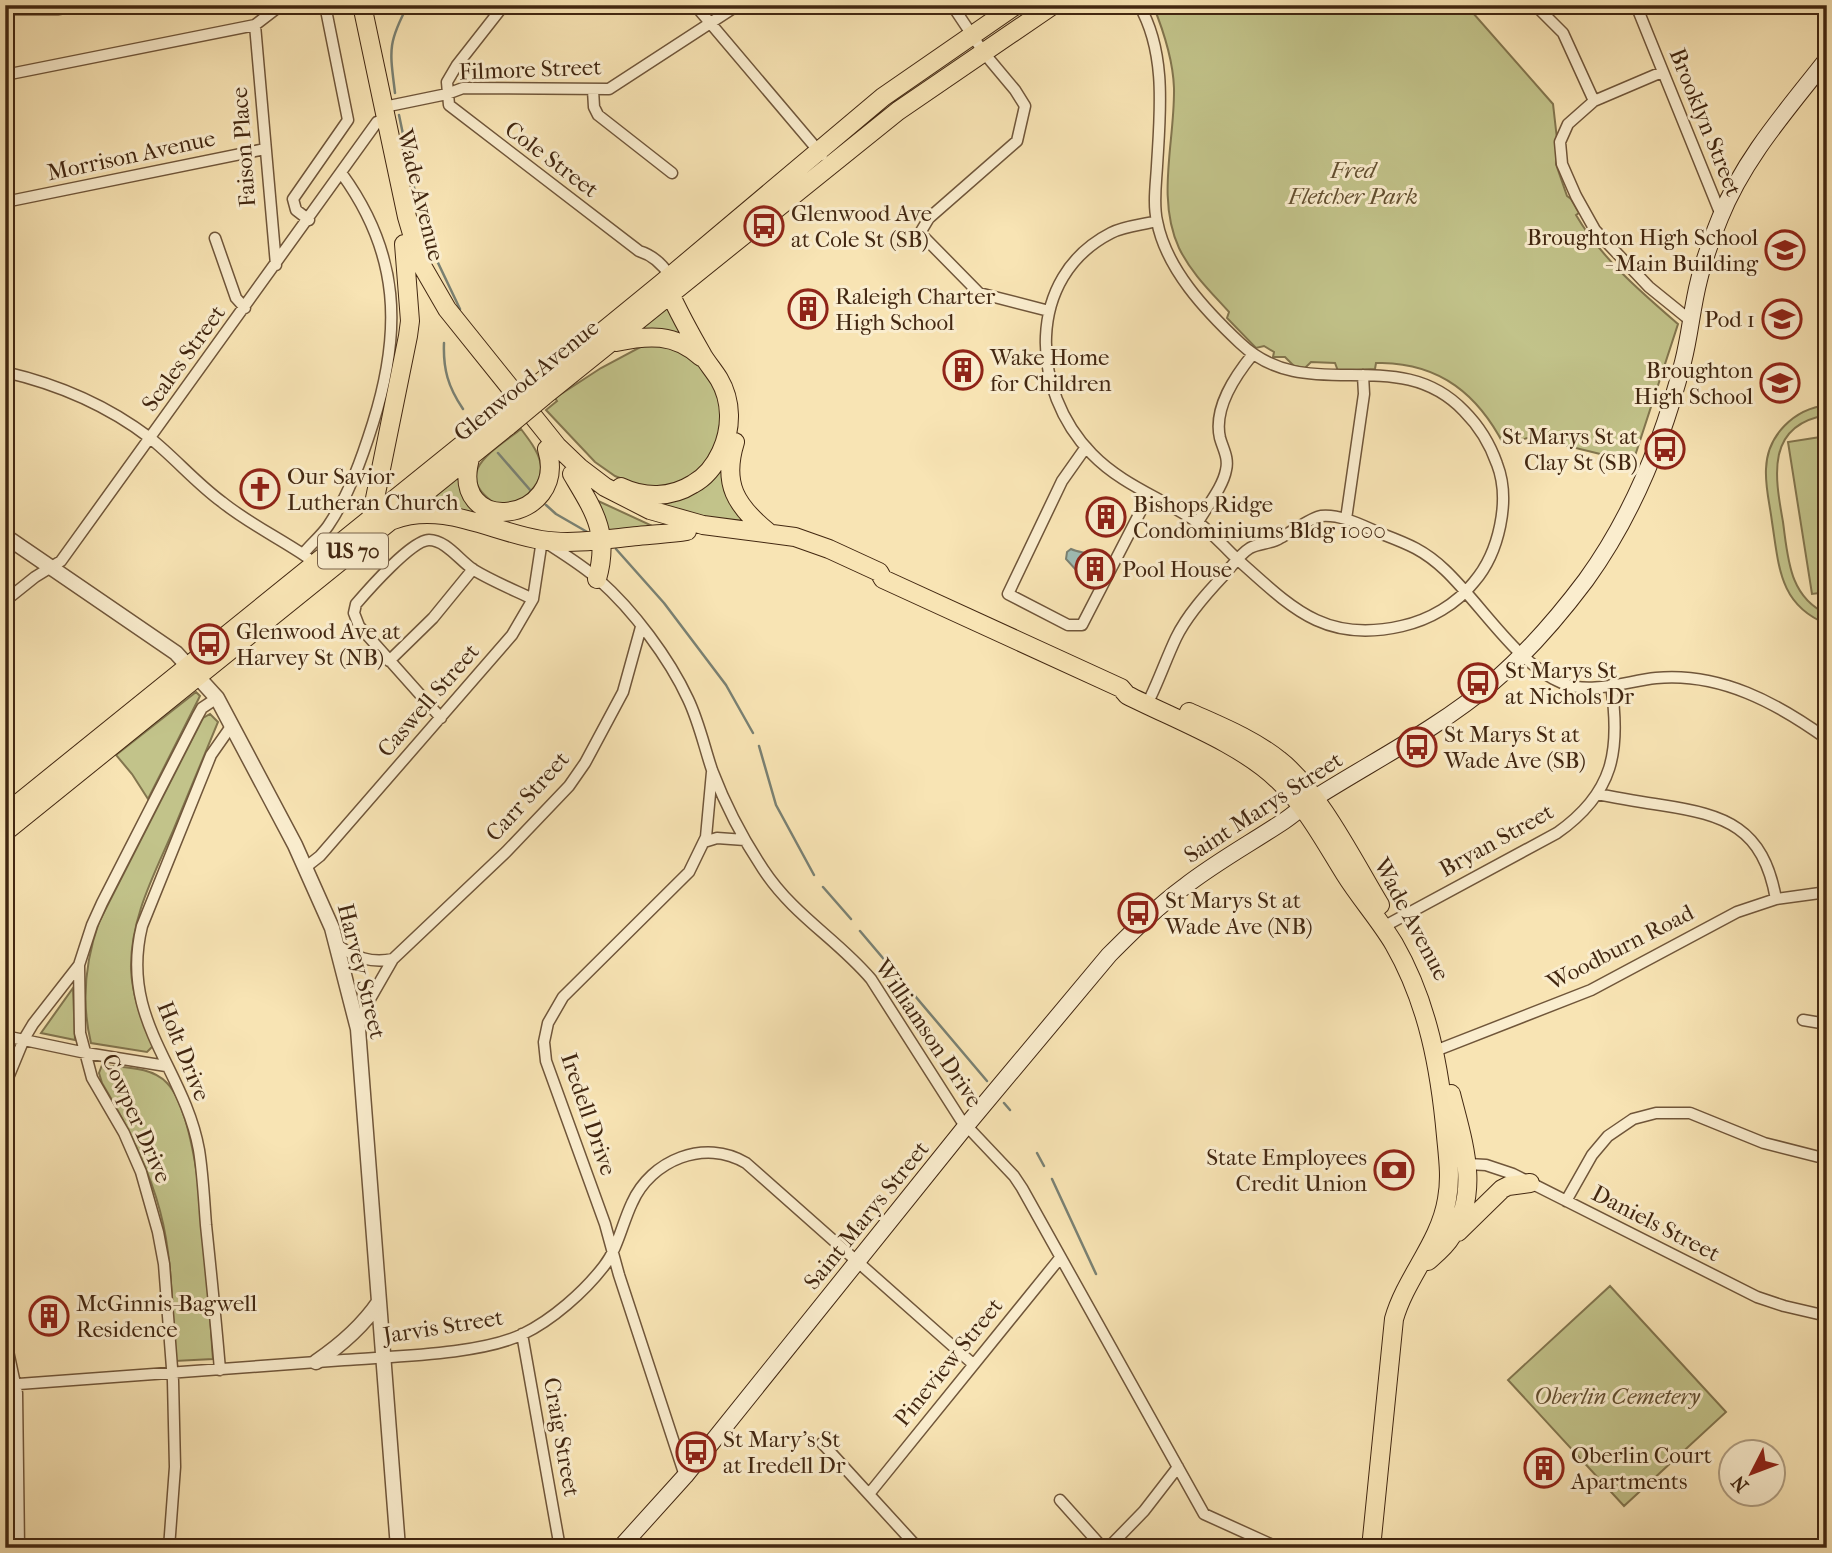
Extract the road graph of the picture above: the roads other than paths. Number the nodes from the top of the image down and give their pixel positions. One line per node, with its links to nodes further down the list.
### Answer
1 (281, 5): 15 (street)
2 (325, 5): 32 (street)
3 (353, 5): 24 (main road, Wade Avenue / US 70)
4 (362, 5): 24 (main road, Wade Avenue / US 70)
5 (504, 5): 22 (street)
6 (695, 5): 14 (street)
7 (738, 5): 14 (street, Filmore Street)
8 (952, 5): 16 (street)
9 (1016, 5): 16 (main road, Glenwood Avenue)
10 (1053, 5): 17 (main road, Glenwood Avenue)
11 (1139, 5): 33 (street)
12 (1535, 5): 23 (street)
13 (1636, 5): 19 (street, Brooklyn Street)
14 (710, 24): 21 (street, Filmore Street); 26 (street)
15 (255, 25): 20 (street); 25 (street, Faison Place)
16 (973, 35): 17 (street); 26 (main road, Glenwood Avenue)
17 (984, 52): 27 (main road, Glenwood Avenue); 39 (street)
18 (1827, 59): 31 (main road, Saint Marys Street)
19 (1662, 72): 23 (street); 31 (street, Brooklyn Street)
20 (5, 75)
21 (593, 90): 22 (street, Filmore Street); 28 (street)
22 (446, 94): 24 (street, Filmore Street); 37 (street, Cole Street)
23 (1594, 101): 40 (street)
24 (381, 115): 29 (street, Scales Street); 35 (main road, Wade Avenue / US 70); 53 (main road, Wade Avenue / US 70)
25 (265, 149): 30 (street, Morrison Avenue); 36 (street, Faison Place)
26 (817, 150): 27 (street); 37 (main road, Glenwood Avenue)
27 (830, 165): 37 (main road, Glenwood Avenue)
28 (672, 173)
29 (342, 174): 32 (street, Scales Street); 67 (street)
30 (5, 202)
31 (1721, 215): 40 (main road, Saint Marys Street)
32 (309, 220): 36 (street, Scales Street)
33 (1157, 221): 39 (street); 42 (street)
34 (215, 238): 38 (street)
35 (404, 244): 50 (main road, Wade Avenue); 58 (main road, US 70)
36 (276, 265): 38 (street, Scales Street)
37 (671, 285): 41 (main road, Glenwood Avenue); 43 (main road); 46 (main road, Glenwood Avenue); 63 (main road)
38 (245, 308): 48 (street, Scales Street)
39 (1049, 311): 49 (street)
40 (1691, 321): 77 (main road, Saint Marys Street)
41 (612, 343): 43 (main road, US 70); 46 (main road, Glenwood Avenue / US 70)
42 (1253, 354): 45 (street); 61 (street)
43 (706, 361): 53 (main road, US 70)
44 (5, 372): 48 (street)
45 (1363, 375): 59 (street); 73 (street)
46 (540, 391): 47 (main road, Glenwood Avenue / US 70, bridge)
47 (504, 421): 51 (main road, Glenwood Avenue / US 70); 54 (main road, Glenwood Avenue)
48 (150, 439): 67 (street); 69 (street, Scales Street)
49 (1086, 447): 55 (street); 55 (street)
50 (547, 449): 52 (main road, Wade Avenue); 56 (main road)
51 (471, 455): 54 (main road, Glenwood Avenue / US 70); 56 (main road)
52 (572, 474): 62 (main road, Wade Avenue); 65 (main road)
53 (592, 477): 63 (main road, Wade Avenue)
54 (415, 492): 57 (main road); 58 (main road, Glenwood Avenue); 60 (main road, Glenwood Avenue / US 70)
55 (1149, 495): 61 (street)
56 (481, 505): 66 (main road)
57 (434, 514): 60 (main road); 66 (main road)
58 (371, 518): 67 (main road, Glenwood Avenue / US 70)
59 (1346, 519): 68 (street); 73 (street)
60 (389, 521): 79 (main road, Glenwood Avenue / US 70)
61 (1198, 522): 68 (street)
62 (687, 531): 65 (main road); 72 (main road, Wade Avenue)
63 (768, 532): 72 (main road, Wade Avenue)
64 (5, 536): 69 (street, Harvey Street)
65 (602, 539): 66 (main road); 71 (main road)
66 (542, 540): 71 (street, Williamson Drive); 74 (street, Caswell Street)
67 (309, 558): 79 (main road, Glenwood Avenue / US 70)
68 (1238, 559): 73 (street); 82 (street)
69 (52, 568): 75 (street, Scales Street); 79 (street, Harvey Street)
70 (473, 569): 74 (street); 78 (street); 78 (street)
71 (597, 579): 76 (street, Williamson Drive)
72 (883, 579): 81 (main road, Wade Avenue)
73 (1466, 593): 77 (street)
74 (533, 599): 84 (street, Caswell Street)
75 (5, 601)
76 (641, 627): 87 (street, Williamson Drive); 99 (street, Carr Street)
77 (1522, 654): 80 (street); 89 (main road, Saint Marys Street)
78 (389, 661): 84 (street)
79 (194, 671): 83 (street, Harvey Street); 90 (main road, Glenwood Avenue / US 70); 91 (main road, Glenwood Avenue / US 70)
80 (1611, 685): 86 (street); 88 (street, Bryan Street)
81 (1121, 688): 82 (main road, Wade Avenue); 89 (main road, Wade Avenue)
82 (1151, 696): 89 (main road, Wade Avenue)
83 (217, 698): 85 (street, Harvey Street); 100 (street, Cowper Drive)
84 (441, 718): 94 (street, Caswell Street)
85 (232, 725): 94 (street, Harvey Street); 108 (street, Holt Drive)
86 (1827, 739)
87 (712, 769): 92 (street, Williamson Drive); 93 (street, Iredell Drive)
88 (1597, 794): 96 (street); 97 (street, Bryan Street)
89 (1308, 803): 97 (main road, Wade Avenue); 111 (main road, Saint Marys Street)
90 (5, 814)
91 (5, 832)
92 (744, 840): 93 (street); 111 (street, Williamson Drive)
93 (704, 842): 117 (street, Iredell Drive)
94 (306, 867): 98 (street, Harvey Street)
95 (1827, 892): 96 (street, Woodburn Road)
96 (1776, 899): 106 (street, Woodburn Road)
97 (1387, 925): 106 (main road, Wade Avenue)
98 (337, 945): 99 (street); 103 (street, Harvey Street)
99 (393, 959): 103 (street, Carr Street)
100 (79, 965): 105 (street); 107 (street, Cowper Drive)
101 (1802, 1020): 102 (street)
102 (1827, 1024)
103 (358, 1029): 120 (street, Harvey Street)
104 (5, 1035): 105 (street)
105 (24, 1039): 107 (street); 109 (street)
106 (1438, 1050): 110 (main road, Wade Avenue); 113 (main road, Wade Avenue)
107 (86, 1053): 108 (street); 128 (street, Cowper Drive)
108 (166, 1066): 127 (street, Holt Drive)
109 (5, 1085)
110 (1444, 1111): 113 (main road); 116 (main road, Wade Avenue)
111 (966, 1126): 118 (street, Williamson Drive); 119 (main road, Saint Marys Street)
112 (1827, 1159): 115 (street)
113 (1468, 1164): 114 (street, Daniels Street); 116 (main road, Wade Avenue)
114 (1530, 1183): 115 (street, Daniels Street); 116 (main road)
115 (1566, 1201): 121 (street, Daniels Street)
116 (1442, 1240): 143 (main road, Wade Avenue)
117 (612, 1252): 119 (street, Jarvis Street); 122 (street, Jarvis Street); 132 (street, Iredell Drive)
118 (1060, 1258): 126 (street, Pineview Street); 131 (street, Williamson Drive)
119 (858, 1262): 126 (street, Jarvis Street); 132 (main road, Saint Marys Street)
120 (379, 1302): 124 (street, Harvey Street); 125 (street)
121 (1827, 1316)
122 (522, 1334): 124 (street, Jarvis Street); 138 (street, Craig Street)
123 (5, 1337): 129 (street)
124 (384, 1357): 125 (street, Jarvis Street); 137 (street, Harvey Street)
125 (316, 1362): 127 (street, Jarvis Street)
126 (973, 1364): 133 (street, Pineview Street)
127 (220, 1370): 128 (street, Jarvis Street)
128 (172, 1373): 129 (street, Jarvis Street); 136 (street, Cowper Drive)
129 (10, 1384): 135 (street)
130 (822, 1443): 133 (street)
131 (1178, 1467): 141 (street); 142 (street, Williamson Drive)
132 (685, 1476): 139 (main road, Saint Marys Street)
133 (869, 1494): 140 (street)
134 (1060, 1500): 141 (street)
135 (19, 1548)
136 (169, 1548)
137 (398, 1548)
138 (560, 1548)
139 (620, 1548)
140 (918, 1548)
141 (1106, 1548)
142 (1279, 1548)
143 (1371, 1548)

